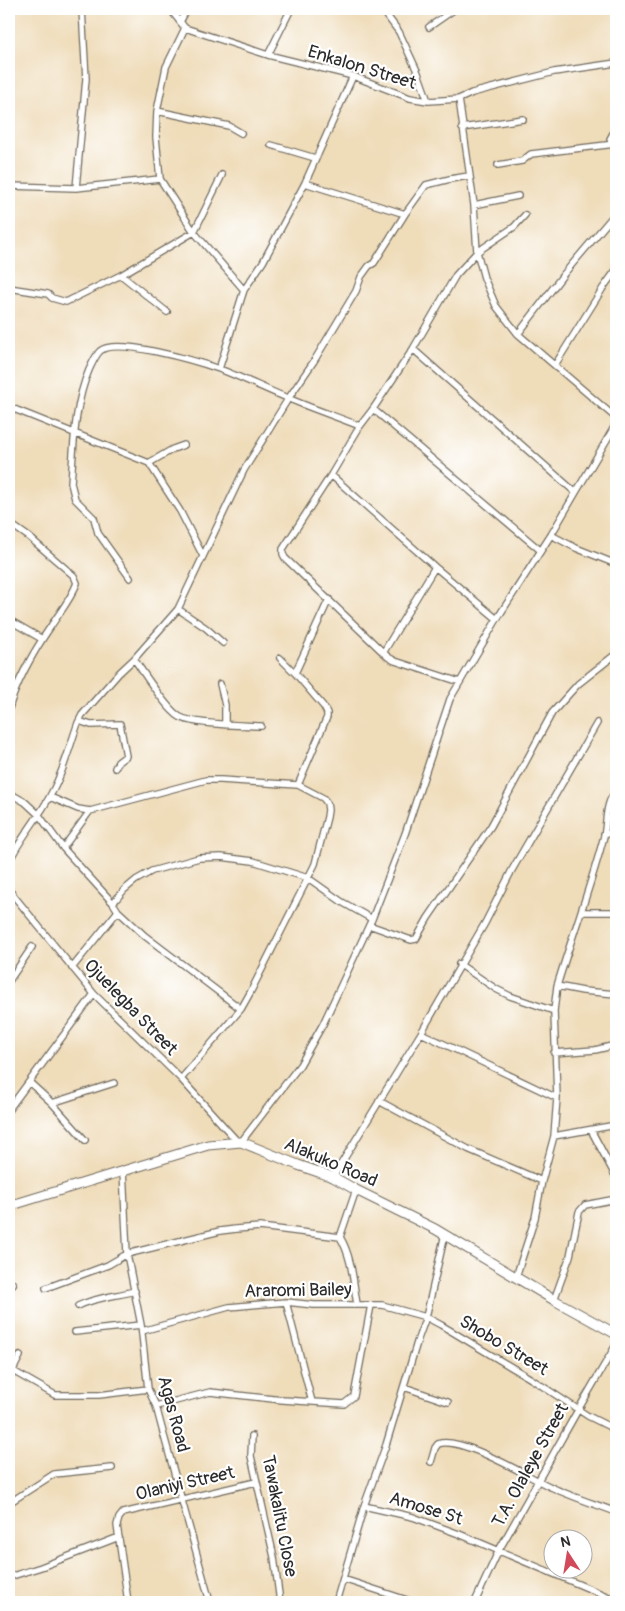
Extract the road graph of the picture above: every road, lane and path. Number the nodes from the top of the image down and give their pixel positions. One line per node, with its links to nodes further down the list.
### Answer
1 (82, 9): 29 (street)
2 (170, 9): 7 (street)
3 (187, 9): 7 (street)
4 (291, 9): 10 (street)
5 (382, 9): 14 (street)
6 (455, 9): 8 (street)
7 (180, 22): 9 (street)
8 (429, 27)
9 (185, 28): 10 (street, Enkalon Street); 15 (street)
10 (268, 55): 12 (street, Enkalon Street)
11 (616, 63): 13 (street, Enkalon Street)
12 (354, 76): 14 (street, Enkalon Street); 22 (street)
13 (459, 99): 14 (street, Enkalon Street); 17 (street)
14 (428, 101)
15 (157, 111): 19 (street); 26 (street)
16 (523, 119): 17 (street)
17 (462, 128): 25 (street)
18 (616, 128): 20 (street)
19 (241, 133)
20 (616, 144): 23 (street)
21 (271, 145): 22 (street)
22 (315, 158): 27 (street)
23 (498, 165)
24 (222, 175): 35 (street)
25 (469, 176): 31 (street); 32 (street)
26 (160, 179): 29 (street); 35 (street)
27 (305, 183): 32 (street); 40 (street)
28 (9, 186): 29 (street)
29 (76, 188)
30 (518, 196): 31 (street)
31 (474, 205): 36 (street)
32 (405, 214): 46 (street)
33 (525, 215): 36 (street)
34 (613, 216): 42 (street)
35 (194, 232): 38 (street); 40 (street)
36 (477, 252): 42 (street); 43 (street)
37 (616, 270): 44 (street)
38 (121, 275): 39 (street); 41 (street)
39 (9, 288)
40 (244, 290): 45 (street)
41 (167, 312)
42 (518, 334): 44 (street)
43 (413, 349): 48 (street); 56 (street)
44 (555, 365): 49 (street)
45 (219, 369): 46 (street); 52 (street)
46 (288, 398): 51 (street); 60 (street)
47 (9, 406): 52 (street)
48 (373, 410): 51 (street); 59 (street)
49 (616, 418)
50 (616, 424): 56 (street)
51 (360, 426): 55 (street)
52 (74, 433): 54 (street); 63 (street)
53 (184, 445): 54 (street)
54 (149, 463): 60 (street)
55 (331, 475): 62 (street); 64 (street)
56 (575, 492): 58 (street)
57 (9, 523): 68 (street)
58 (550, 534): 59 (street); 61 (street)
59 (540, 550): 66 (street)
60 (203, 556): 65 (street)
61 (616, 564)
62 (435, 567): 66 (street); 70 (street)
63 (130, 578)
64 (329, 599): 70 (street); 74 (street)
65 (178, 609): 69 (street); 73 (street)
66 (497, 619): 75 (street)
67 (9, 620): 68 (street)
68 (42, 639): 77 (street)
69 (223, 643)
70 (382, 653): 75 (street)
71 (616, 654): 99 (street)
72 (280, 658): 74 (street)
73 (134, 659): 78 (street); 80 (street)
74 (295, 673): 83 (street)
75 (460, 682): 99 (street)
76 (220, 684): 80 (street)
77 (9, 708)
78 (79, 721): 82 (street); 86 (street)
79 (597, 723): 101 (street)
80 (225, 724): 81 (street)
81 (261, 726)
82 (115, 768)
83 (298, 785): 87 (street); 93 (street)
84 (616, 792): 90 (street)
85 (9, 793): 88 (street)
86 (50, 797): 87 (street); 88 (street)
87 (90, 811): 91 (street)
88 (39, 815): 91 (street); 92 (street)
89 (616, 833): 90 (street)
90 (604, 834): 97 (street)
91 (63, 848): 95 (street)
92 (9, 862)
93 (308, 878): 95 (street); 99 (street); 107 (street)
94 (9, 890): 102 (street, Ojuelegba Street)
95 (114, 903): 96 (street)
96 (118, 911): 102 (street); 107 (street)
97 (581, 912): 98 (street); 104 (street)
98 (616, 912)
99 (371, 922): 123 (street)
100 (32, 948): 103 (street)
101 (459, 964): 108 (street); 109 (street)
102 (72, 968): 105 (street, Ojuelegba Street)
103 (9, 981)
104 (556, 986): 106 (street); 108 (street)
105 (94, 994): 112 (street, Ojuelegba Street); 113 (street)
106 (616, 994)
107 (241, 1009): 112 (street)
108 (554, 1011): 111 (street)
109 (421, 1033): 115 (street); 116 (street)
110 (616, 1045): 111 (street)
111 (554, 1053): 115 (street)
112 (181, 1079): 123 (street, Ojuelegba Street)
113 (29, 1082): 117 (street); 118 (street)
114 (114, 1083): 117 (street)
115 (557, 1098): 121 (street)
116 (379, 1101): 125 (street); 127 (street)
117 (52, 1103): 122 (street)
118 (9, 1109)
119 (616, 1125): 120 (street)
120 (591, 1130): 121 (street); 126 (street)
121 (554, 1136): 127 (street)
122 (85, 1140)
123 (239, 1141): 124 (main road, Alakuko Road); 125 (main road, Alakuko Road)
124 (123, 1170): 130 (main road, Alakuko Road); 133 (street, Agas Road)
125 (333, 1177): 128 (main road, Alakuko Road)
126 (616, 1177)
127 (542, 1182): 134 (street)
128 (356, 1190): 131 (main road, Alakuko Road); 132 (street)
129 (616, 1199): 137 (street)
130 (9, 1206)
131 (446, 1234): 134 (main road, Alakuko Road); 142 (street)
132 (340, 1237): 133 (street); 139 (street)
133 (127, 1254): 135 (street); 136 (street, Agas Road)
134 (516, 1277): 137 (main road, Alakuko Road)
135 (46, 1288)
136 (135, 1291): 141 (street); 143 (street, Agas Road)
137 (554, 1300): 145 (main road, Alakuko Road)
138 (286, 1302): 139 (street, Araromi Bailey); 143 (street, Araromi Bailey); 152 (street)
139 (357, 1304): 140 (street, Araromi Bailey)
140 (371, 1305): 142 (street, Araromi Bailey); 152 (street)
141 (78, 1306)
142 (426, 1317): 150 (street); 155 (street, Shobo Street)
143 (142, 1328): 144 (street, Araromi Bailey); 151 (street, Agas Road)
144 (75, 1332)
145 (616, 1334)
146 (616, 1345): 155 (street, T.A. Olaleye Street)
147 (20, 1356): 148 (street)
148 (13, 1371): 149 (street); 151 (street)
149 (9, 1378)
150 (404, 1387): 153 (street); 164 (street)
151 (148, 1389): 154 (street, Agas Road)
152 (312, 1402): 154 (street)
153 (448, 1402)
154 (156, 1406): 162 (street, Agas Road)
155 (578, 1410): 156 (street, Shobo Street); 160 (street, T.A. Olaleye Street)
156 (616, 1430)
157 (252, 1436): 161 (street, Tawakalitu Close)
158 (431, 1462): 160 (street)
159 (112, 1468): 163 (street)
160 (539, 1481): 165 (street); 167 (street, T.A. Olaleye Street)
161 (256, 1482): 162 (street, Olaniyi Street); 173 (street, Tawakalitu Close)
162 (181, 1500): 166 (street, Olaniyi Street); 172 (street, Agas Road)
163 (9, 1503)
164 (364, 1506): 167 (street, Amose St); 169 (street)
165 (616, 1512)
166 (119, 1537): 168 (street); 171 (street, Olaniyi Street)
167 (498, 1550): 170 (street, Amose St); 176 (street, T.A. Olaleye Street)
168 (9, 1577)
169 (343, 1579): 174 (street); 175 (street)
170 (616, 1600)
171 (128, 1602)
172 (210, 1602)
173 (280, 1602)
174 (336, 1602)
175 (413, 1602)
176 (475, 1602)

